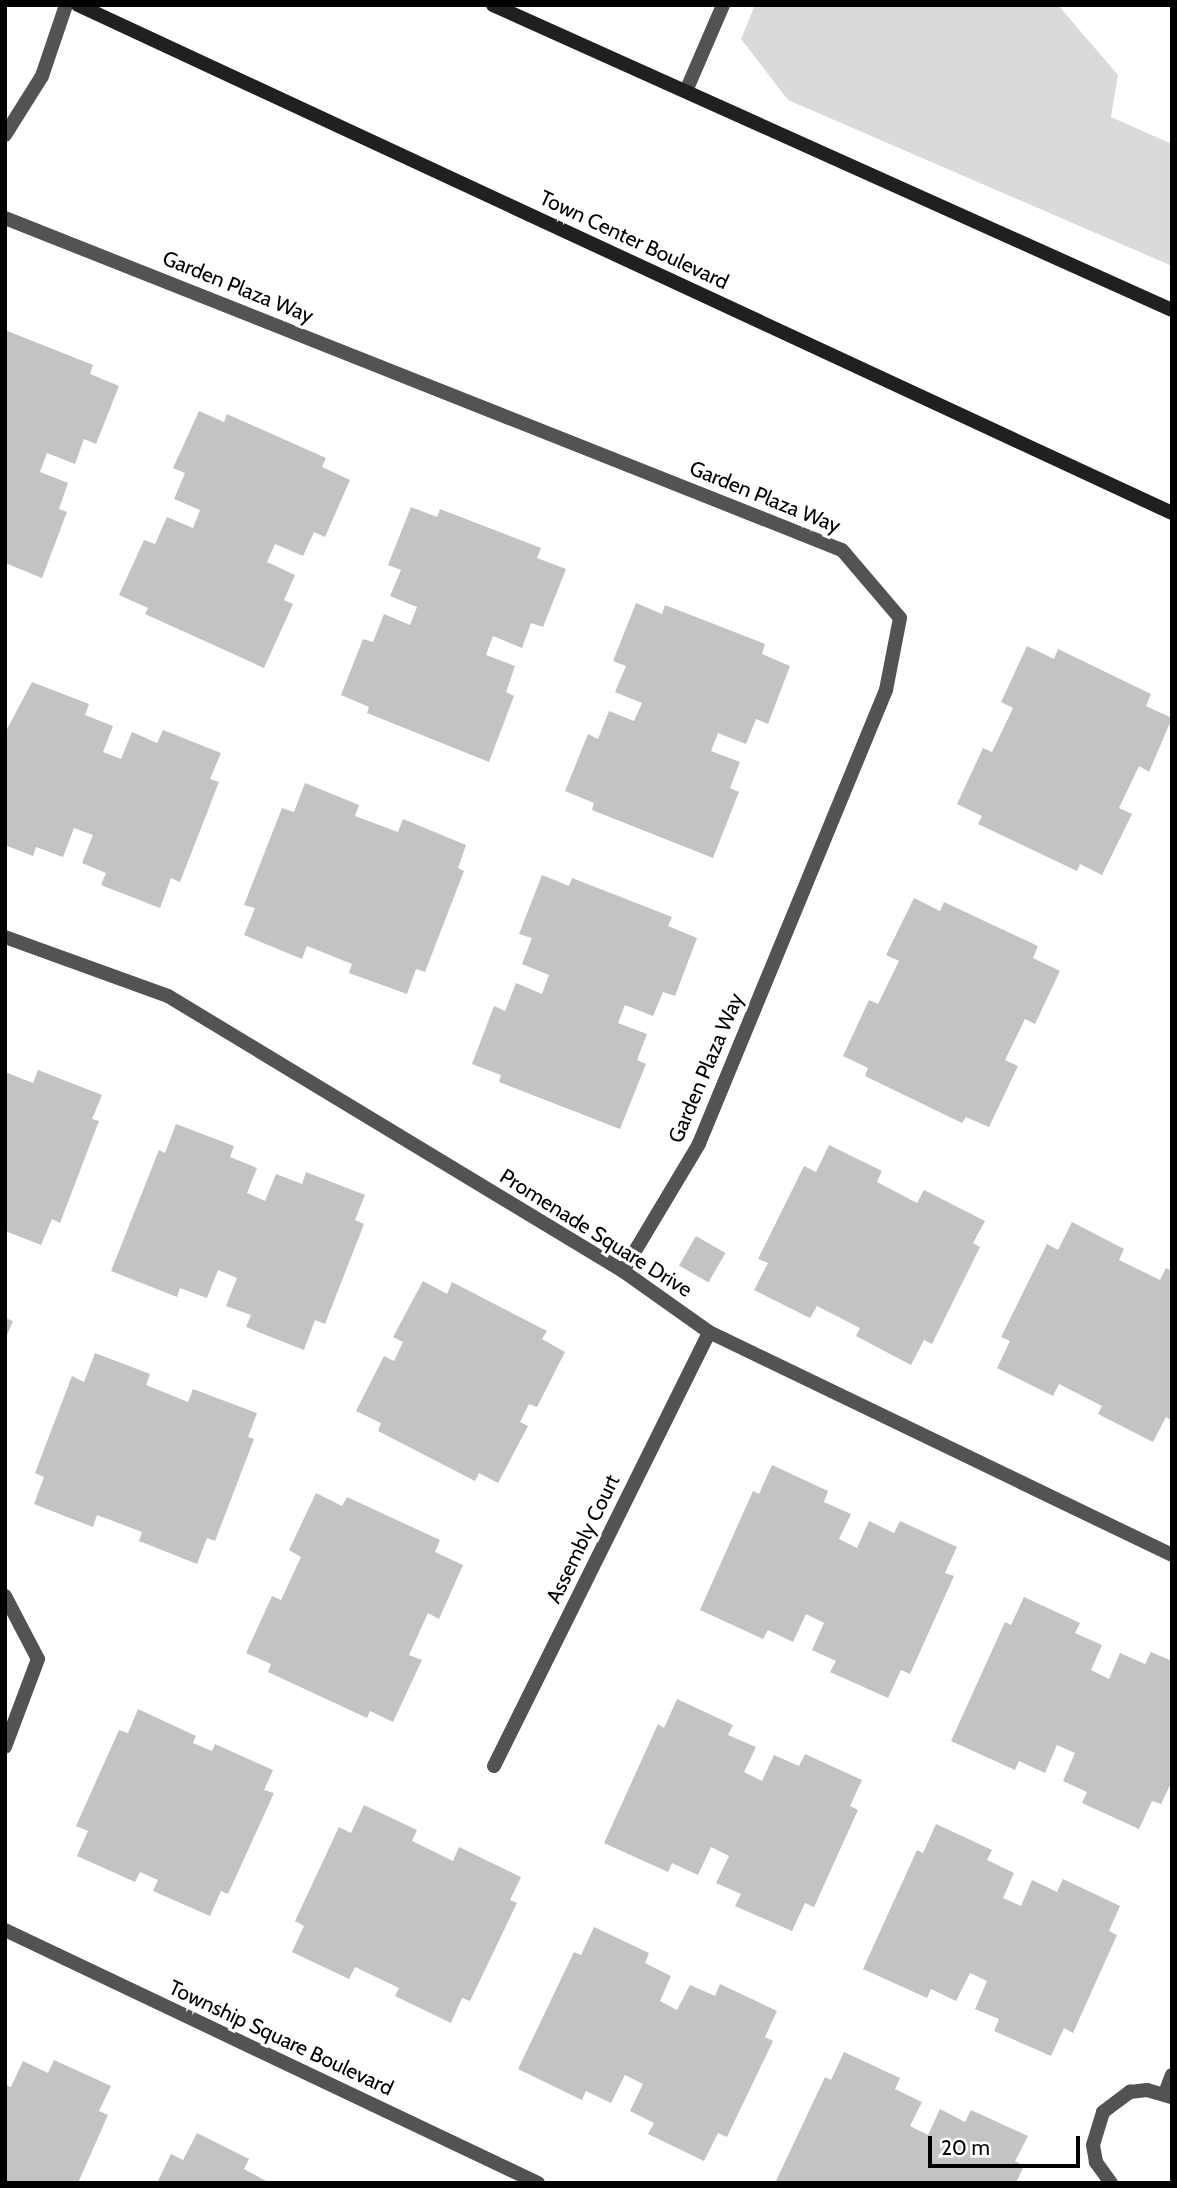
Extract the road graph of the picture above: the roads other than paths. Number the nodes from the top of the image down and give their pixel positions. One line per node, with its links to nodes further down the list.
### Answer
1 (66, 5): 6 (street)
2 (78, 5): 9 (main road, Town Center Boulevard)
3 (493, 5): 5 (main road)
4 (723, 5): 5 (street)
5 (686, 91): 8 (main road)
6 (5, 135)
7 (5, 218): 11 (street, Garden Plaza Way)
8 (1172, 310)
9 (1172, 513)
10 (5, 937): 11 (street, Promenade Square Drive)
11 (623, 1271): 12 (street, Promenade Square Drive)
12 (709, 1332): 13 (street, Promenade Square Drive); 16 (street, Assembly Court)
13 (1172, 1555)
14 (5, 1596): 15 (street)
15 (5, 1747)
16 (494, 1766)
17 (5, 1930): 20 (street, Township Square Boulevard)
18 (1172, 2075): 19 (street)
19 (1168, 2095): 21 (street)
20 (538, 2183)
21 (1111, 2183)

